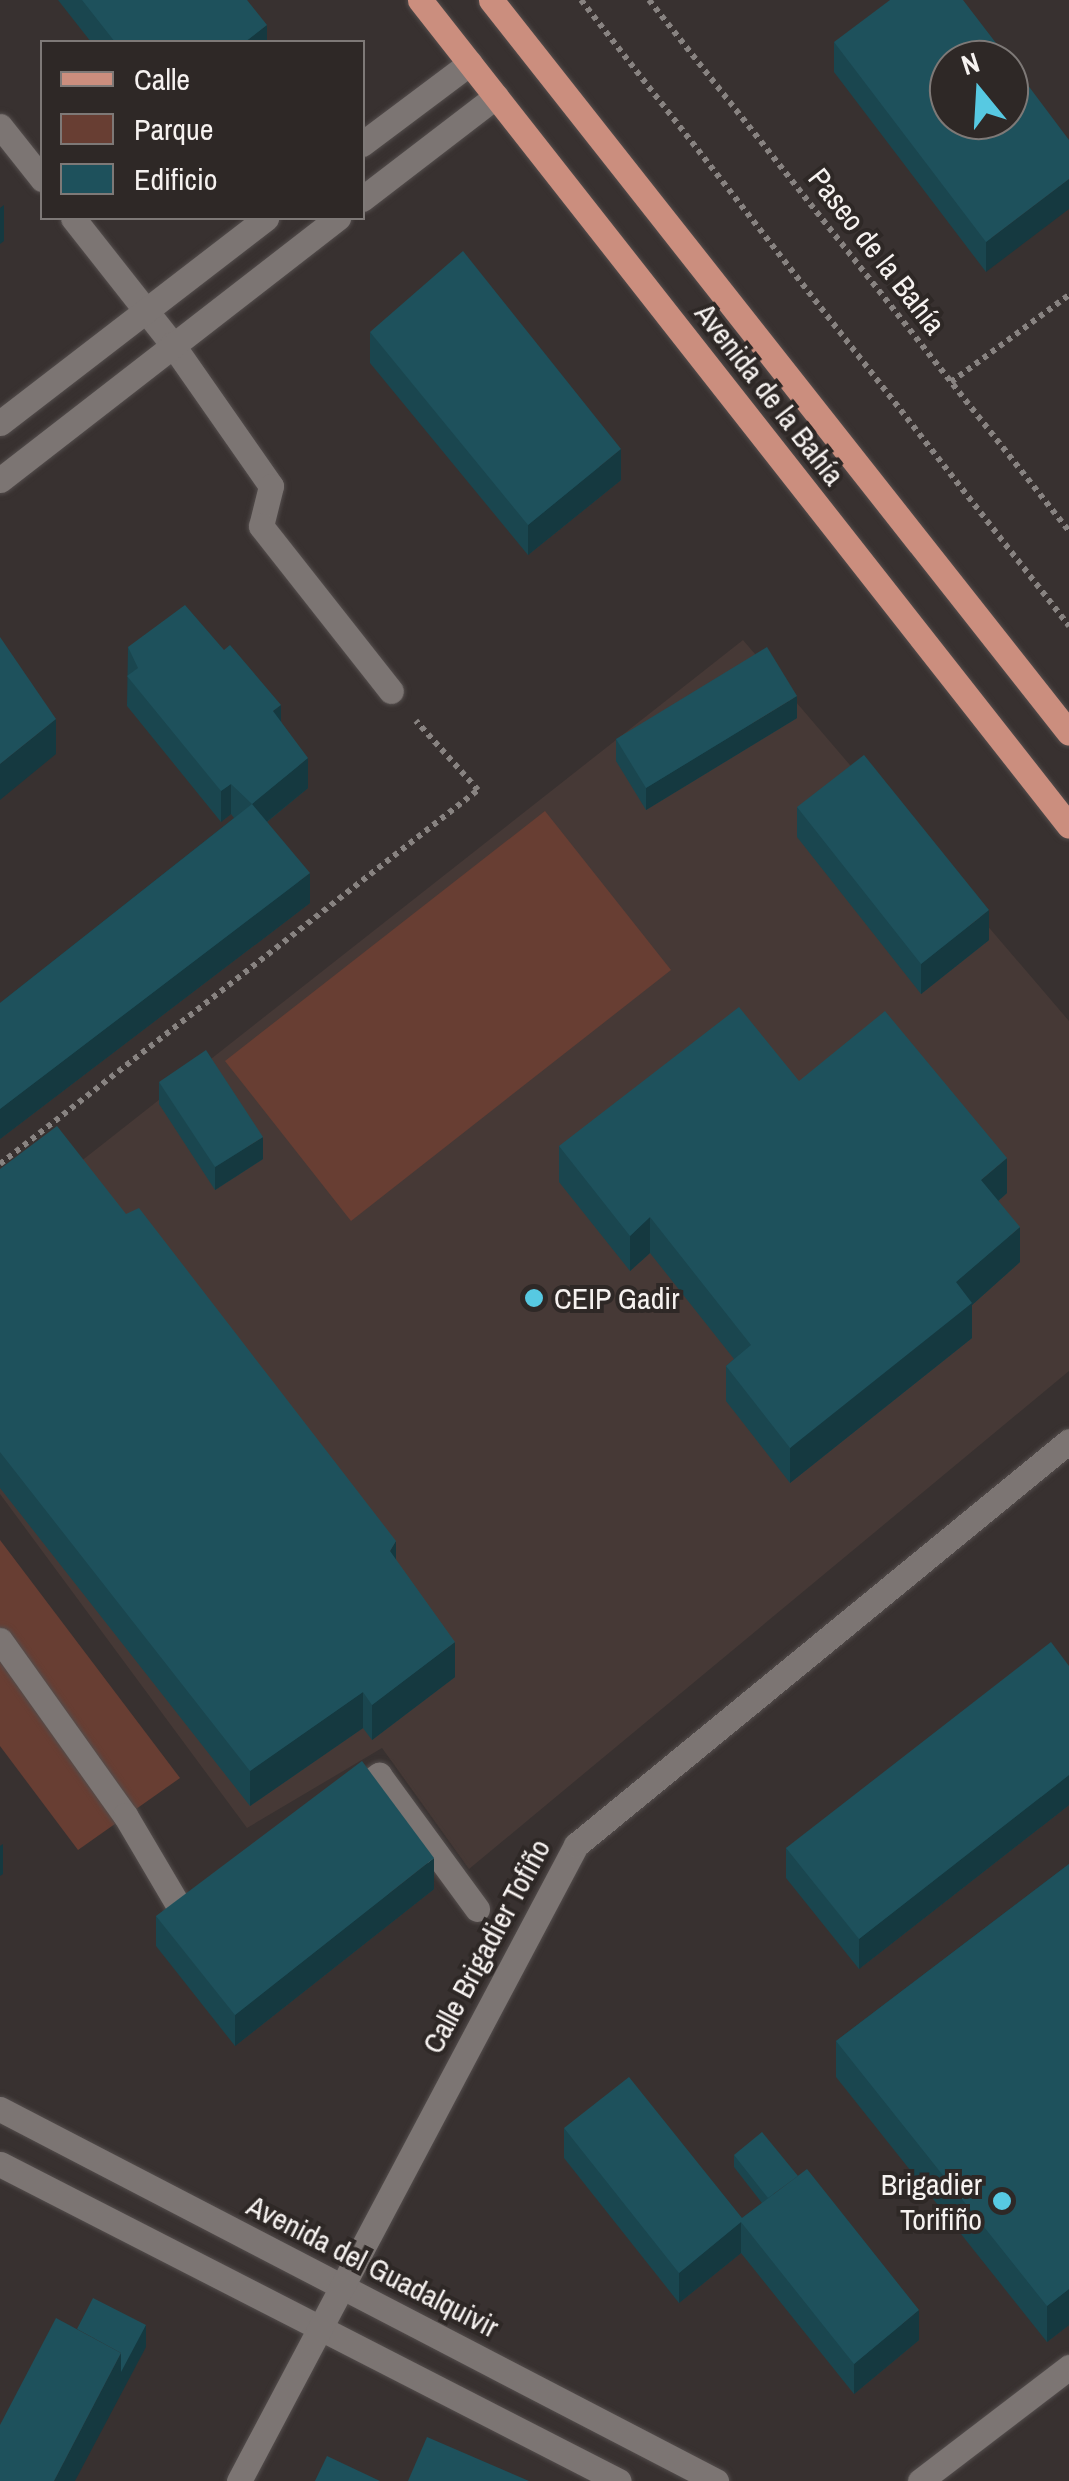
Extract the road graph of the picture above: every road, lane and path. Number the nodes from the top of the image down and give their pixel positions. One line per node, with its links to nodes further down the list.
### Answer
1 (420, 0): 5 (main road, Avenida de la Bahía)
2 (492, 0): 23 (main road, Avenida de la Bahía)
3 (581, 0): 21 (path)
4 (649, 0): 17 (path, Paseo de la Bahía)
5 (470, 63): 6 (main road, Avenida de la Bahía); 8 (street)
6 (496, 96): 10 (street); 24 (main road, Avenida de la Bahía)
7 (0, 126): 9 (street)
8 (365, 142)
9 (40, 177)
10 (365, 196)
11 (75, 220): 15 (street)
12 (263, 220): 15 (street)
13 (335, 220): 16 (street)
14 (1069, 295): 17 (path)
15 (145, 308): 16 (street); 18 (street)
16 (172, 344): 19 (street); 22 (street)
17 (951, 382): 20 (path, Paseo de la Bahía)
18 (0, 423)
19 (0, 480)
20 (1069, 531)
21 (1069, 626)
22 (390, 691): 25 (path)
23 (1069, 733)
24 (1069, 826)
25 (0, 1164)
26 (1069, 1441): 33 (street, Calle Brigadier Tofiño)
27 (0, 1640): 29 (street)
28 (330, 1810): 30 (street)
29 (217, 1893)
30 (477, 1909)
31 (0, 2109): 33 (street, Avenida del Guadalquivir)
32 (0, 2164): 34 (street)
33 (342, 2286): 34 (street, Calle Brigadier Tofiño); 38 (street, Avenida del Guadalquivir)
34 (321, 2330): 36 (street, Calle Brigadier Tofiño); 37 (street)
35 (1069, 2367): 39 (street)
36 (239, 2481)
37 (619, 2481)
38 (716, 2481)
39 (920, 2481)

